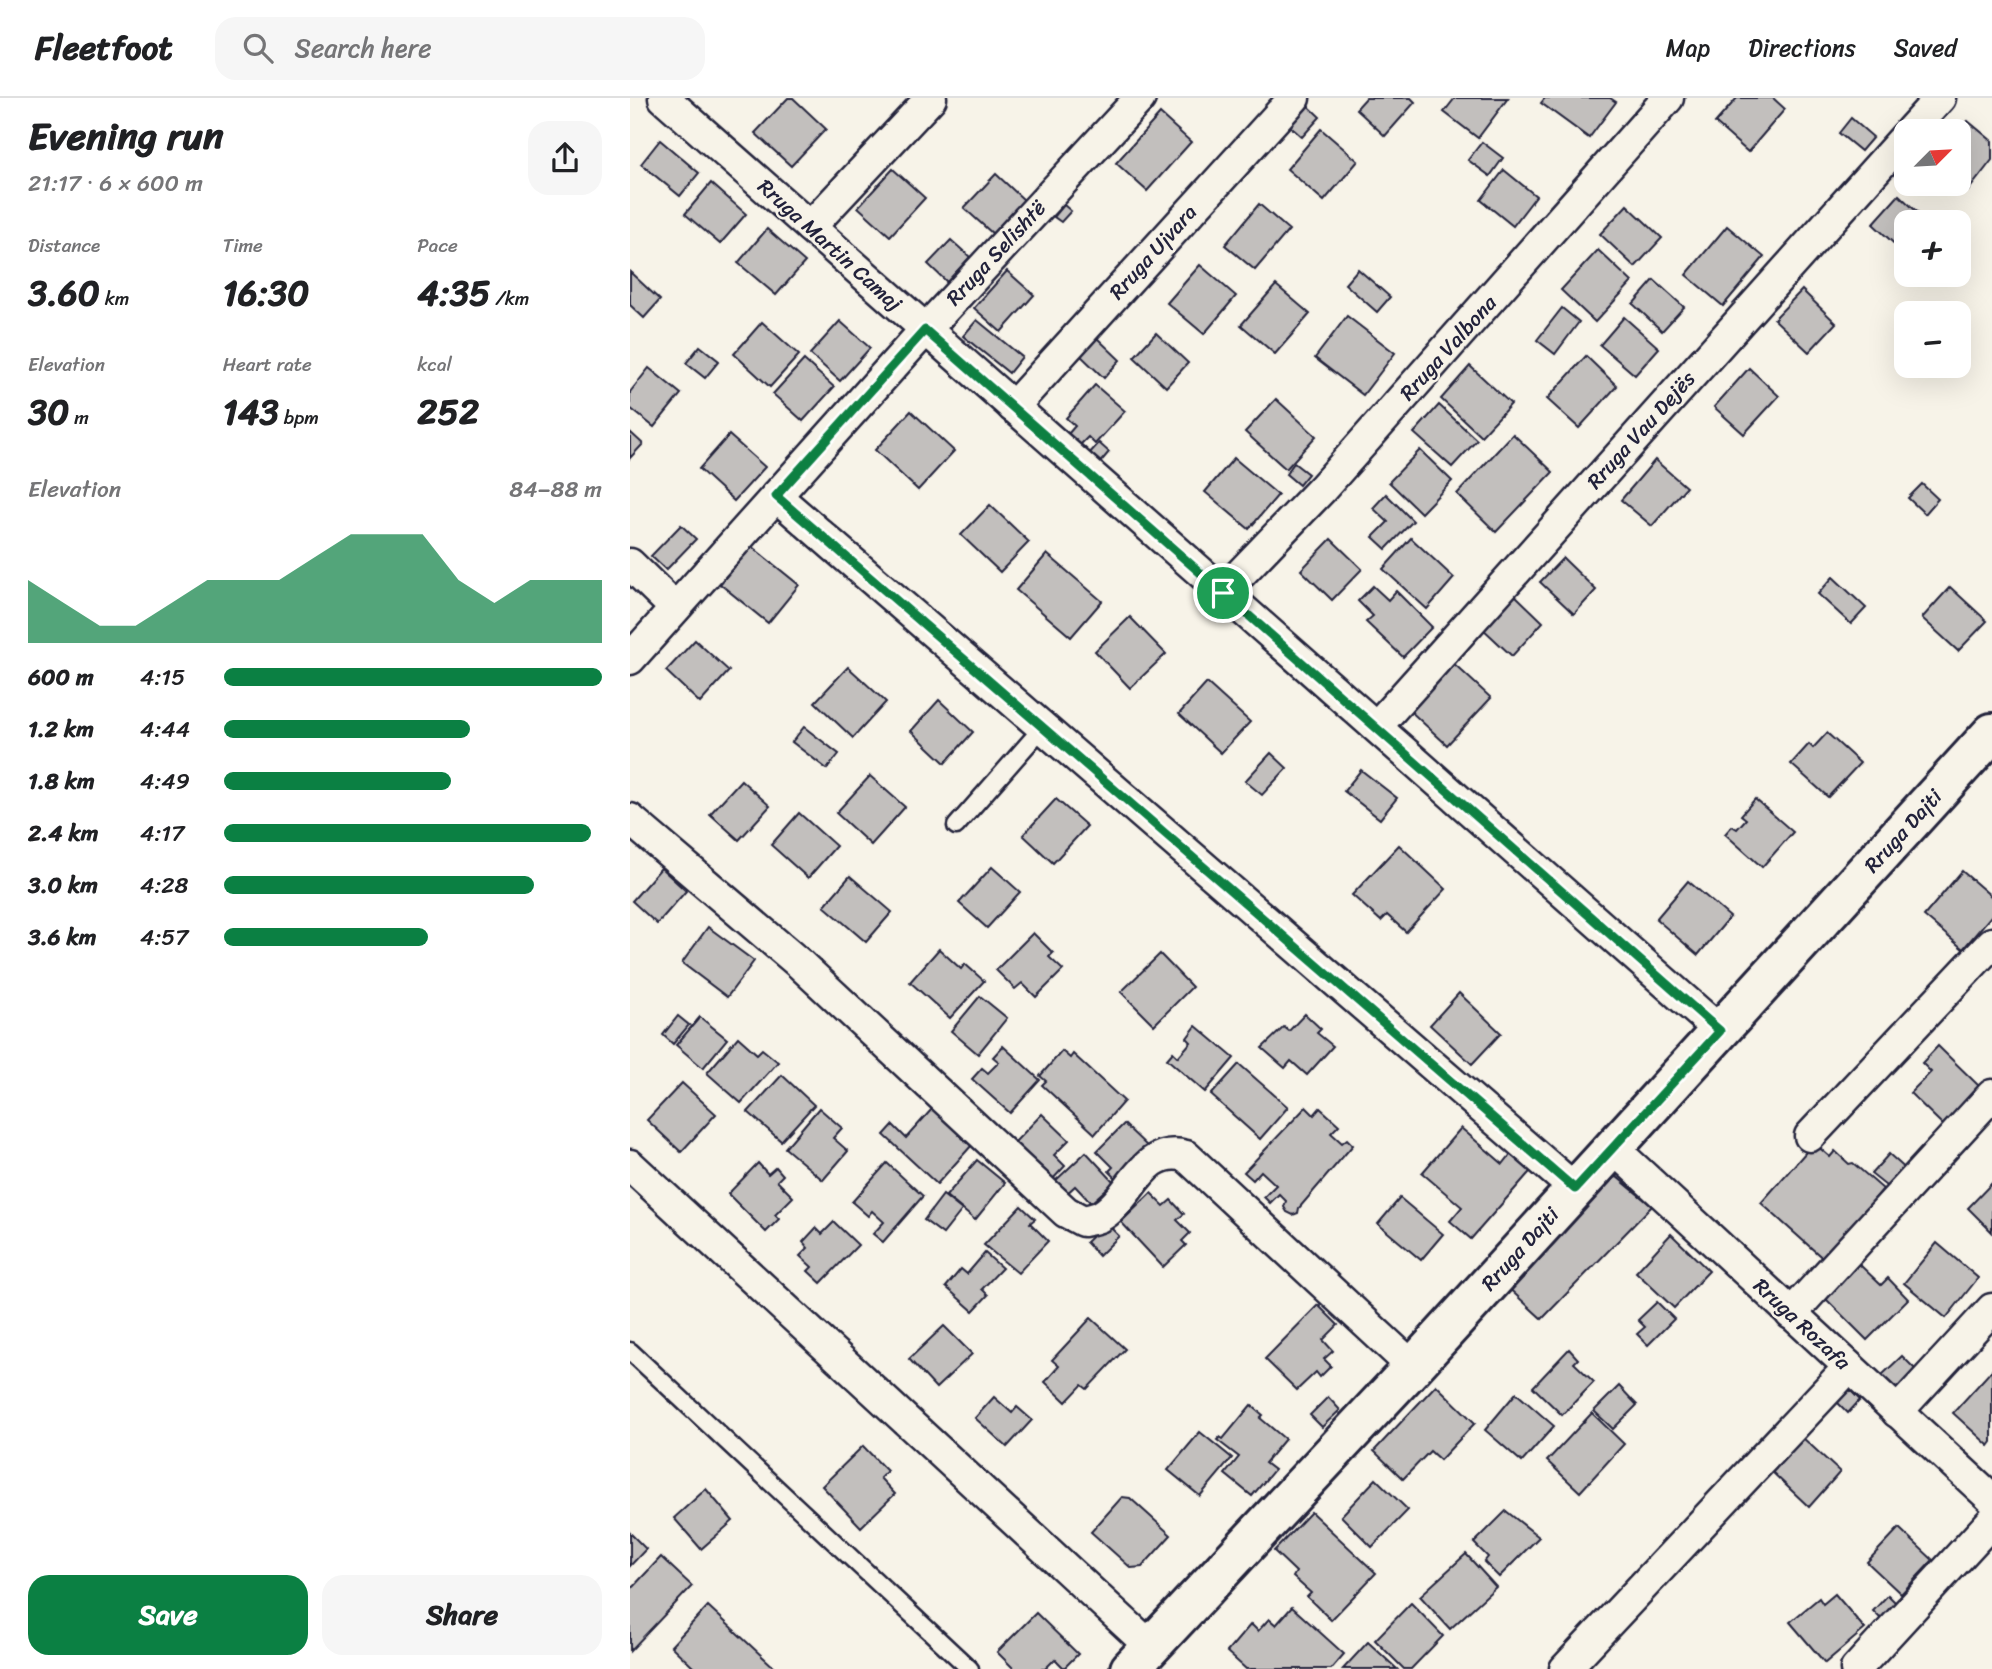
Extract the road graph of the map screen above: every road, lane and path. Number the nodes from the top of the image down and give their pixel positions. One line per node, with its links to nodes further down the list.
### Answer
1 (931, 98): 9 (street)
2 (1140, 98): 10 (street, Rruga Selishtë)
3 (1294, 98): 11 (street, Rruga Ujvara)
4 (1668, 98): 14 (street, Rruga Valbona)
5 (1940, 98): 7 (street)
6 (668, 99): 9 (street, Rruga Martin Camaj)
7 (1921, 119)
8 (1894, 149): 17 (street, Rruga Vau Dejës)
9 (810, 227): 10 (street, Rruga Martin Camaj)
10 (925, 330): 11 (street, Rruga Martin Camaj); 12 (street, Rruga Selishtë)
11 (1013, 407): 14 (street, Rruga Martin Camaj)
12 (776, 496): 15 (street, Rruga Selishtë); 18 (street)
13 (630, 564): 15 (street)
14 (1223, 593): 17 (street, Rruga Martin Camaj)
15 (675, 608): 16 (street, Rruga Selishtë)
16 (630, 659)
17 (1377, 726): 23 (street, Rruga Martin Camaj)
18 (1042, 727): 21 (lane); 28 (street)
19 (1992, 733): 23 (street, Rruga Dajti)
20 (630, 819): 32 (street)
21 (956, 826)
22 (1992, 943): 25 (street)
23 (1720, 1031): 26 (street, Rruga Dajti)
24 (1992, 1095): 30 (street)
25 (1810, 1136)
26 (1613, 1148): 28 (street, Rruga Dajti); 30 (street, Rruga Rozafa)
27 (630, 1165): 37 (street)
28 (1575, 1189): 32 (street, Rruga Dajti)
29 (1992, 1309): 34 (street)
30 (1791, 1314): 33 (street, Rruga Rozafa)
31 (630, 1351): 38 (lane)
32 (1413, 1367): 37 (street, Rruga Dajti)
33 (1849, 1367): 34 (street, Rruga Rozafa); 39 (street)
34 (1897, 1412): 35 (street, Rruga Rozafa)
35 (1992, 1499)
36 (1992, 1521): 40 (street)
37 (1140, 1658)
38 (970, 1669)
39 (1565, 1669)
40 (1856, 1669)

